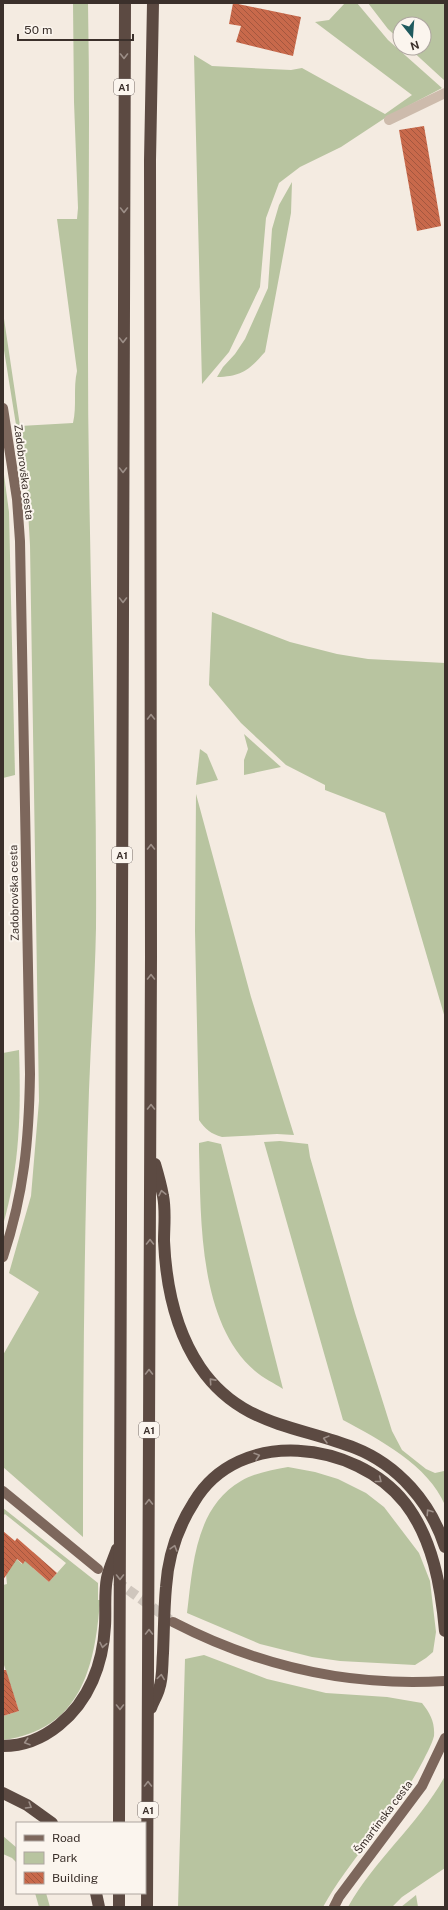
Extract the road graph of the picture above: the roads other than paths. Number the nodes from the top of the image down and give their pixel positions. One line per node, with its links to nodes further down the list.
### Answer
1 (125, 3): 9 (highway, A1, one-way to 9)
2 (153, 3): 6 (highway, A1, one-way to 2)
3 (445, 93): 4 (lane)
4 (389, 120)
5 (3, 408): 7 (main road, Zadobrovška cesta)
6 (150, 1146): 10 (highway, one-way to 6); 15 (highway, A1, one-way to 6)
7 (3, 1257)
8 (3, 1491): 11 (main road)
9 (120, 1538): 17 (highway, one-way to 17); 20 (highway, A1, one-way to 20)
10 (445, 1547)
11 (98, 1569)
12 (173, 1622): 14 (main road)
13 (445, 1631): 15 (highway, one-way to 13)
14 (445, 1681)
15 (148, 1713): 25 (highway, A1, one-way to 15)
16 (445, 1738): 26 (main road, Šmartinska cesta)
17 (3, 1746)
18 (3, 1793): 19 (highway, one-way to 19)
19 (51, 1822)
20 (119, 1822)
21 (96, 1894): 23 (highway)
22 (119, 1894): 24 (highway)
23 (99, 1907)
24 (119, 1907)
25 (147, 1907)
26 (334, 1907)

